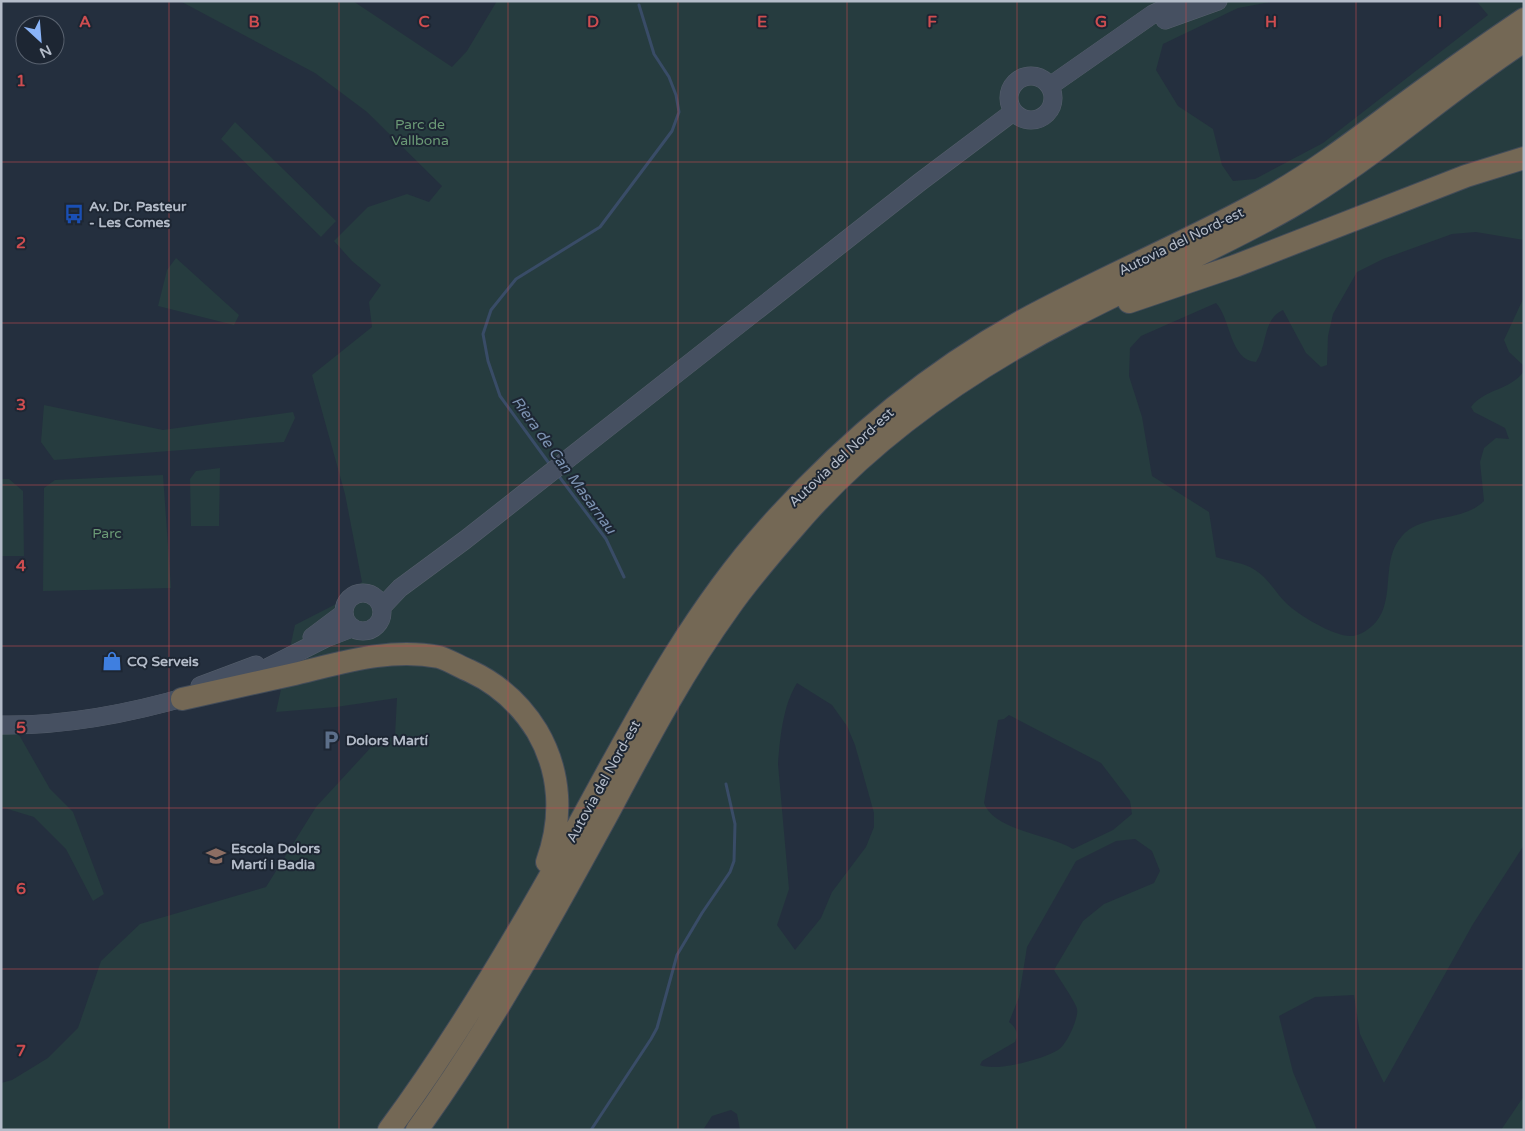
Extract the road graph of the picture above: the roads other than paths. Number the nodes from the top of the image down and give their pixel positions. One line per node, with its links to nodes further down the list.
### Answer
1 (1180, 1): 4 (street)
2 (1190, 1): 4 (street)
3 (1218, 1): 7 (street)
4 (1160, 10): 7 (street)
5 (1524, 19): 17 (highway, Autovia del Nord-est)
6 (1524, 42): 11 (highway, Autovia del Nord-est)
7 (1107, 44): 8 (street)
8 (1050, 86): 9 (street); 9 (street)
9 (1013, 112): 12 (street)
10 (1524, 158): 11 (highway)
11 (1077, 314): 19 (highway, Autovia del Nord-est)
12 (379, 602): 13 (street); 13 (street)
13 (348, 621): 14 (street); 15 (street)
14 (182, 699): 16 (street); 17 (highway)
15 (1, 715)
16 (1, 725)
17 (514, 936): 18 (highway, Autovia del Nord-est)
18 (390, 1130)
19 (417, 1130)

